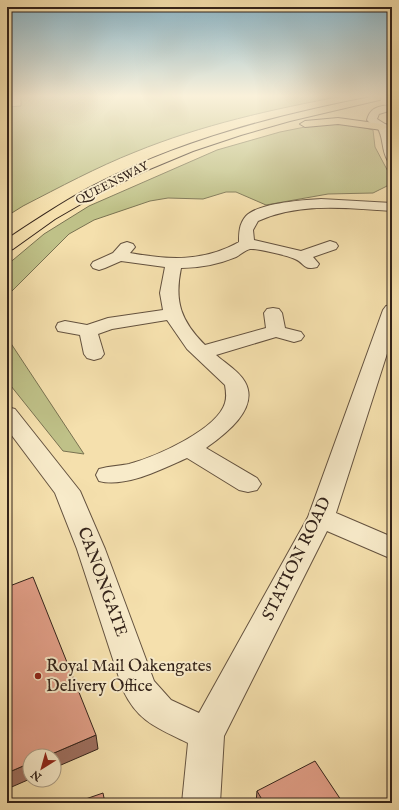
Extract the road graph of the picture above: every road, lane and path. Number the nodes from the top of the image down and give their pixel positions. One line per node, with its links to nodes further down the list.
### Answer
1 (208, 134): 8 (highway, QUEENSWAY)
2 (228, 134): 6 (highway, QUEENSWAY)
3 (264, 134): 6 (highway)
4 (387, 134): 5 (street)
5 (391, 152)
6 (98, 189): 10 (highway, QUEENSWAY)
7 (392, 207): 9 (street)
8 (43, 208)
9 (247, 244): 11 (street); 12 (street)
10 (7, 246)
11 (330, 246)
12 (174, 264): 13 (street); 15 (street)
13 (99, 265)
14 (392, 310): 25 (street, STATION ROAD)
15 (173, 314): 18 (street); 19 (street)
16 (64, 327): 18 (street)
17 (281, 327): 19 (street)
18 (88, 331): 20 (street)
19 (203, 352): 22 (street)
20 (94, 354)
21 (7, 414): 27 (street, CANONGATE)
22 (189, 449): 23 (street); 24 (street)
23 (108, 475)
24 (248, 484)
25 (321, 517): 26 (street); 27 (street, STATION ROAD)
26 (392, 549)
27 (206, 734): 28 (street, STATION ROAD)
28 (201, 803)

